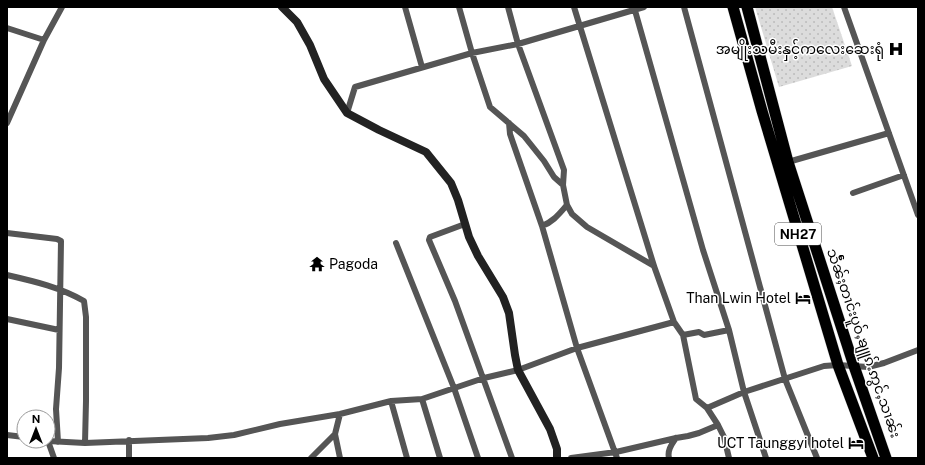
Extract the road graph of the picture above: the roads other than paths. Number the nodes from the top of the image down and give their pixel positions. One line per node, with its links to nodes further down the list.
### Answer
1 (62, 7): 15 (street)
2 (282, 7): 19 (street)
3 (405, 7): 18 (street)
4 (459, 7): 17 (street)
5 (508, 7): 16 (street)
6 (574, 7): 13 (street)
7 (644, 7): 12 (street)
8 (684, 7): 49 (street)
9 (733, 7): 28 (highway, သဵႅၼ်ႈတၢင်းပူဝ်ႇၶျူၵ်ႉဢွင်ႇသၢၼ်း / NH27)
10 (747, 7): 23 (highway, သဵႅၼ်ႈတၢင်းပူဝ်ႇၶျူၵ်ႉဢွင်ႇသၢၼ်း / NH27)
11 (844, 7): 22 (street)
12 (634, 8): 13 (street); 41 (street)
13 (580, 26): 16 (street); 35 (street)
14 (7, 28): 15 (street)
15 (44, 40): 20 (street)
16 (518, 44): 17 (street); 25 (street)
17 (472, 53): 18 (street); 21 (street)
18 (422, 67): 19 (street)
19 (347, 113): 31 (street)
20 (7, 123)
21 (509, 123): 25 (street); 32 (street)
22 (889, 133): 23 (street); 24 (street)
23 (788, 162): 27 (highway, သဵႅၼ်ႈတၢင်းပူဝ်ႇၶျူၵ်ႉဢွင်ႇသၢၼ်း / NH27)
24 (904, 175): 26 (street); 30 (street)
25 (563, 185): 29 (street)
26 (853, 193)
27 (800, 198): 28 (highway); 46 (highway, သဵႅၼ်ႈတၢင်းပူဝ်ႇၶျူၵ်ႉဢွင်ႇသၢၼ်း / NH27)
28 (789, 202): 45 (highway, သဵႅၼ်ႈတၢင်းပူဝ်ႇၶျူၵ်ႉဢွင်ႇသၢၼ်း / NH27)
29 (567, 205): 32 (street); 35 (street)
30 (918, 215)
31 (465, 224): 47 (street); 48 (street)
32 (542, 226): 43 (street)
33 (7, 233): 37 (street)
34 (396, 243): 50 (street)
35 (654, 266): 39 (street)
36 (7, 275): 37 (street)
37 (59, 290): 40 (street); 61 (street)
38 (7, 319): 40 (street)
39 (674, 322): 42 (street); 43 (street)
40 (59, 330): 60 (street)
41 (729, 330): 42 (street); 51 (street)
42 (683, 335): 54 (street)
43 (577, 348): 47 (street); 62 (street)
44 (918, 350): 46 (street)
45 (838, 365): 46 (street); 49 (street); 76 (highway, သဵႅၼ်ႈတၢင်းပူဝ်ႇၶျူၵ်ႉဢွင်ႇသၢၼ်း / NH27)
46 (854, 366): 77 (highway, သဵႅၼ်ႈတၢင်းပူဝ်ႇၶျူၵ်ႉဢွင်ႇသၢၼ်း / NH27)
47 (518, 370): 48 (street); 70 (street)
48 (484, 378): 50 (street); 69 (street)
49 (785, 379): 51 (street); 75 (street)
50 (454, 388): 52 (street); 68 (street)
51 (744, 392): 54 (street); 74 (street)
52 (422, 400): 53 (street); 67 (street)
53 (391, 401): 55 (street); 66 (street)
54 (707, 408): 56 (street)
55 (340, 414): 57 (street); 59 (street)
56 (718, 425): 58 (street); 73 (street)
57 (335, 434): 64 (street); 65 (street)
58 (676, 438): 62 (street); 72 (street)
59 (129, 440): 61 (street); 63 (street)
60 (58, 442): 61 (street)
61 (85, 442)
62 (616, 455): 71 (street)
63 (130, 458)
64 (311, 458)
65 (340, 458)
66 (407, 458)
67 (440, 458)
68 (478, 458)
69 (512, 458)
70 (557, 458)
71 (571, 458)
72 (669, 458)
73 (729, 458)
74 (766, 458)
75 (817, 458)
76 (873, 458)
77 (886, 458)

